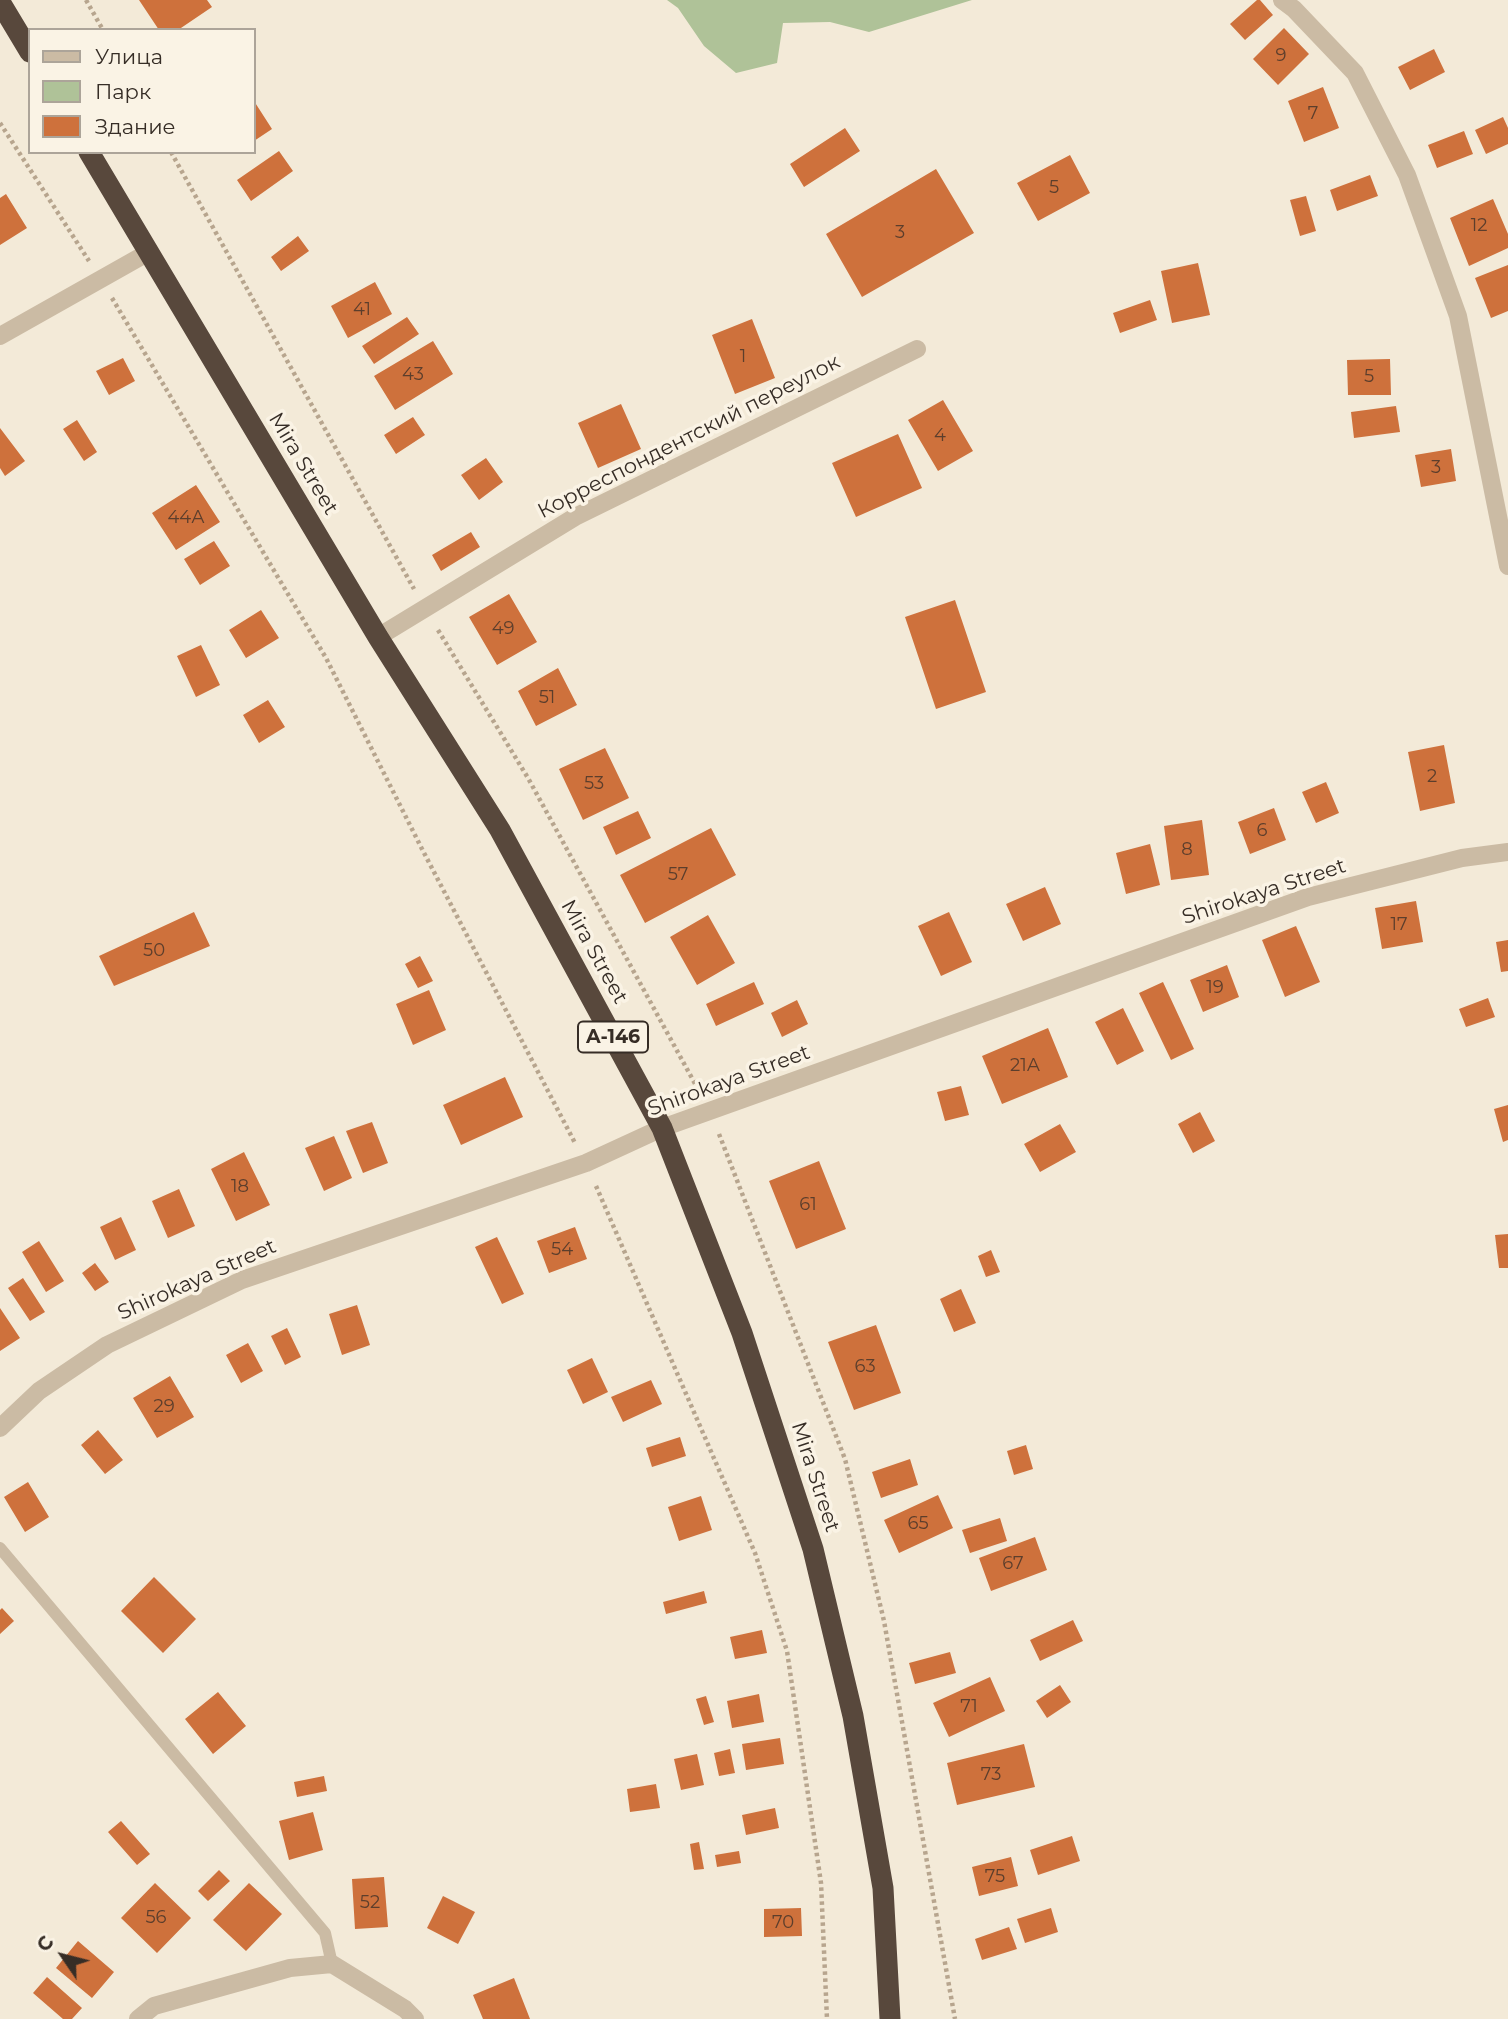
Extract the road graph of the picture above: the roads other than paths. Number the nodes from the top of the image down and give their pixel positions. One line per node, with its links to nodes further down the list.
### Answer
1 (1282, 0): 8 (street)
2 (0, 2): 3 (highway)
3 (28, 49)
4 (90, 154): 5 (highway, Mira Street / А-146)
5 (149, 252): 6 (street); 9 (highway, Mira Street / А-146)
6 (0, 336)
7 (917, 349): 9 (street, Корреспондентский переулок)
8 (1508, 566)
9 (378, 637): 11 (highway, Mira Street / А-146)
10 (1508, 852): 11 (street, Shirokaya Street)
11 (662, 1129): 12 (street, Shirokaya Street); 17 (highway, Mira Street / А-146)
12 (0, 1429)
13 (0, 1548): 14 (lane)
14 (332, 1964): 15 (street); 16 (street)
15 (138, 2019)
16 (415, 2019)
17 (890, 2019)

